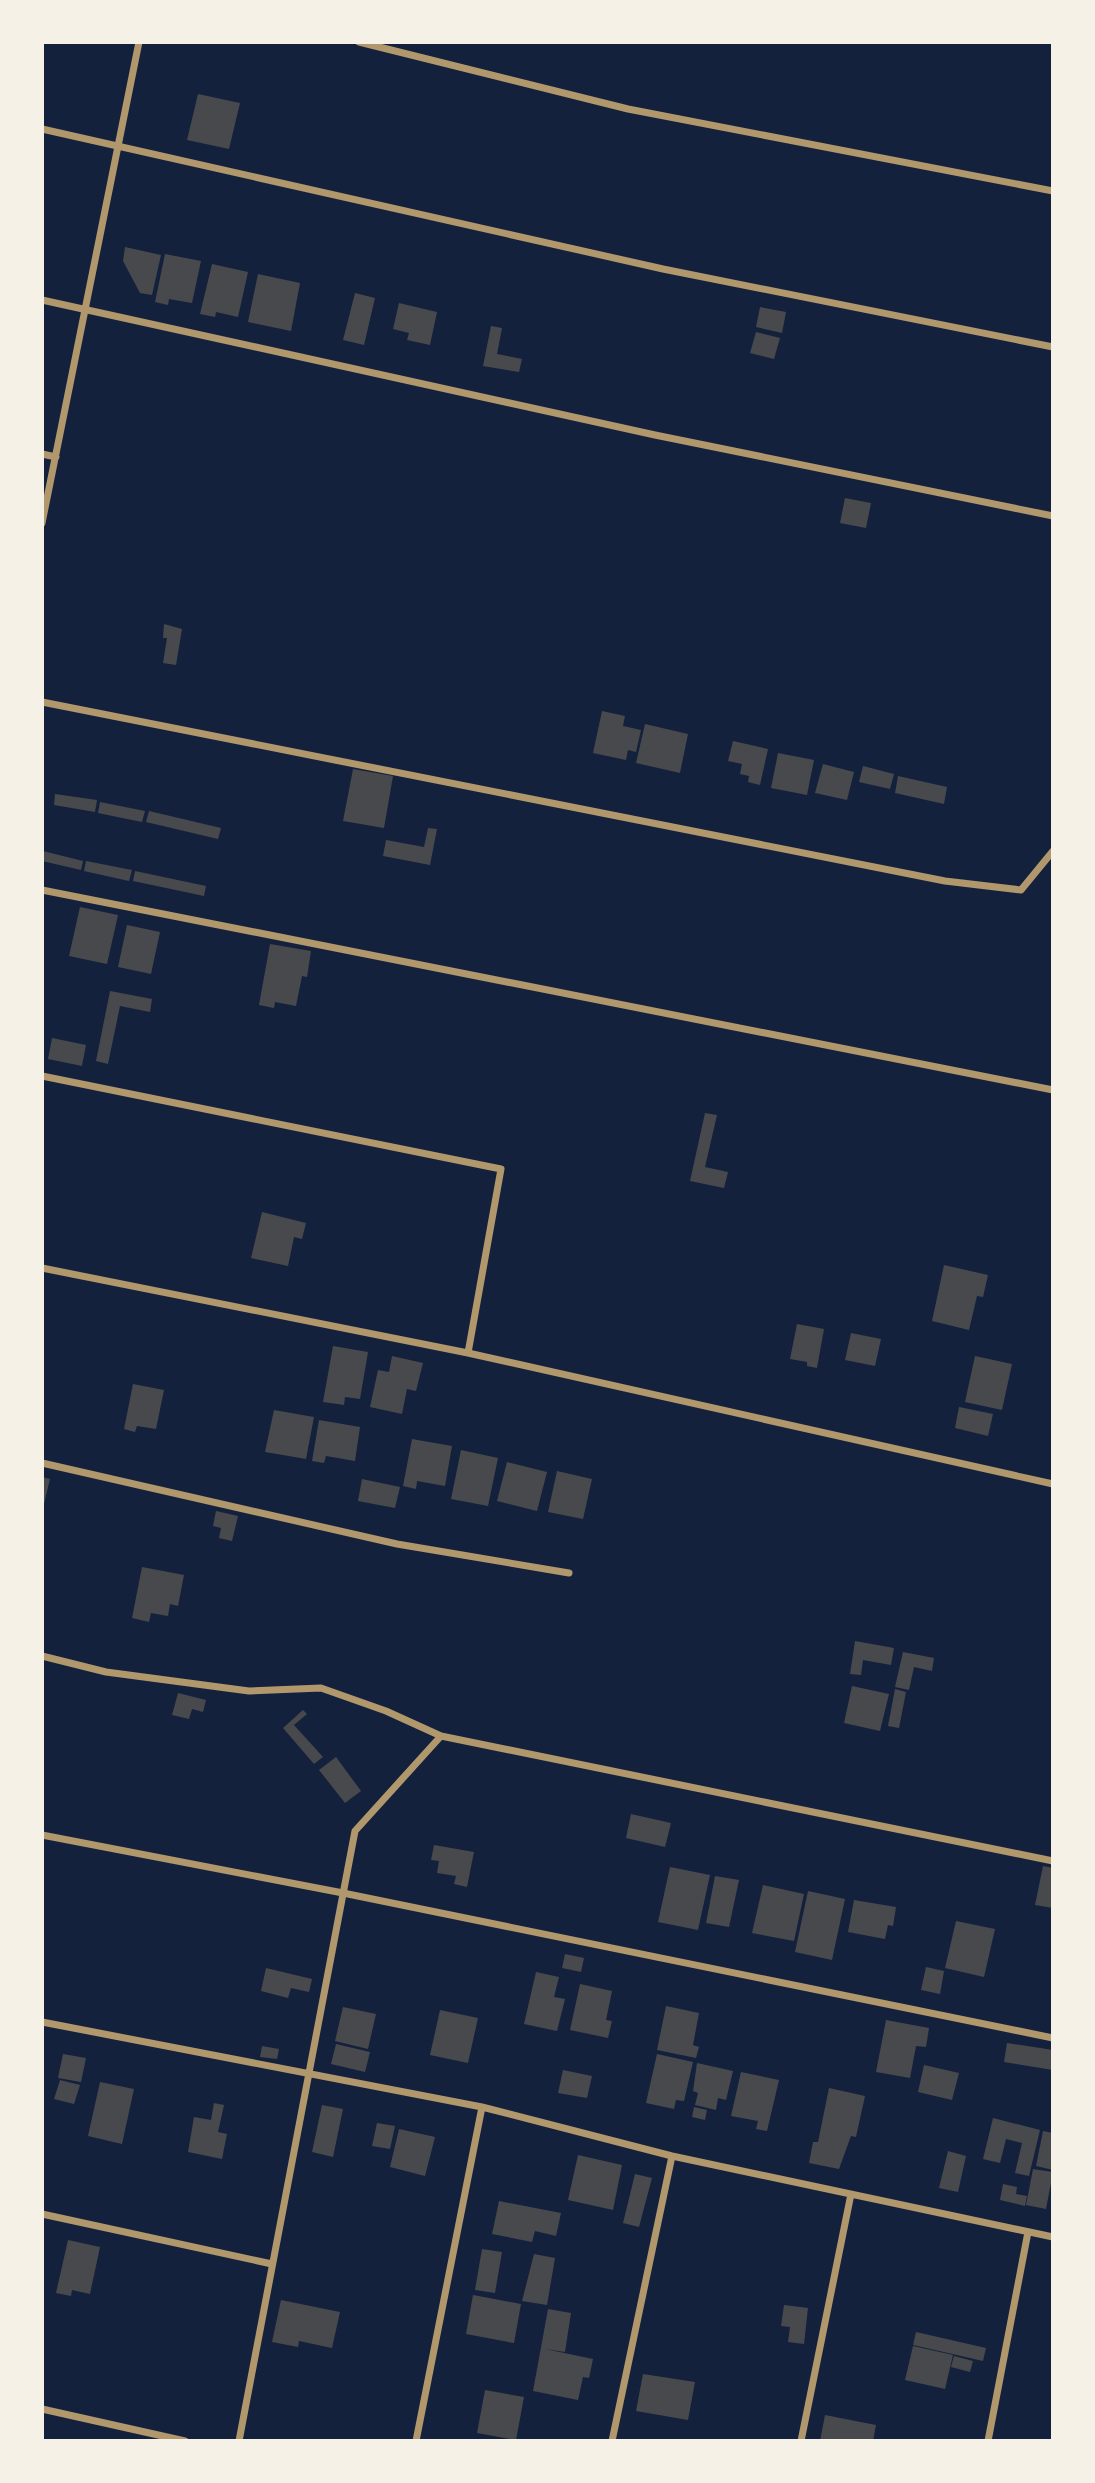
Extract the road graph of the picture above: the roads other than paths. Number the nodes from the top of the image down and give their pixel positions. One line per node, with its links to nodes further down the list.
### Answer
1 (139, 42): 4 (street)
2 (359, 42): 5 (street)
3 (42, 129): 4 (street)
4 (117, 145): 7 (street); 8 (street)
5 (1053, 191)
6 (42, 300): 7 (street)
7 (86, 311): 10 (street); 11 (street)
8 (1053, 347)
9 (42, 454): 10 (street)
10 (56, 457): 12 (street)
11 (1053, 516)
12 (42, 523)
13 (42, 702): 14 (street)
14 (1053, 851)
15 (42, 890): 17 (street)
16 (42, 1076): 19 (street)
17 (1053, 1090)
18 (42, 1268): 19 (street)
19 (468, 1353): 21 (street)
20 (42, 1463): 22 (street)
21 (1053, 1484)
22 (569, 1573)
23 (42, 1656): 24 (street)
24 (441, 1736): 26 (street); 27 (street)
25 (42, 1835): 27 (street)
26 (1053, 1861)
27 (343, 1893): 29 (street); 30 (street)
28 (42, 2022): 30 (street)
29 (1053, 2038)
30 (309, 2076): 31 (street); 37 (street)
31 (482, 2107): 32 (street); 41 (street)
32 (673, 2156): 33 (street); 42 (street)
33 (850, 2194): 35 (street); 43 (street)
34 (42, 2214): 37 (street)
35 (1028, 2232): 36 (street); 44 (street)
36 (1053, 2237)
37 (272, 2263): 40 (street)
38 (42, 2409): 39 (street)
39 (185, 2441)
40 (239, 2441)
41 (416, 2441)
42 (611, 2441)
43 (801, 2441)
44 (988, 2441)

